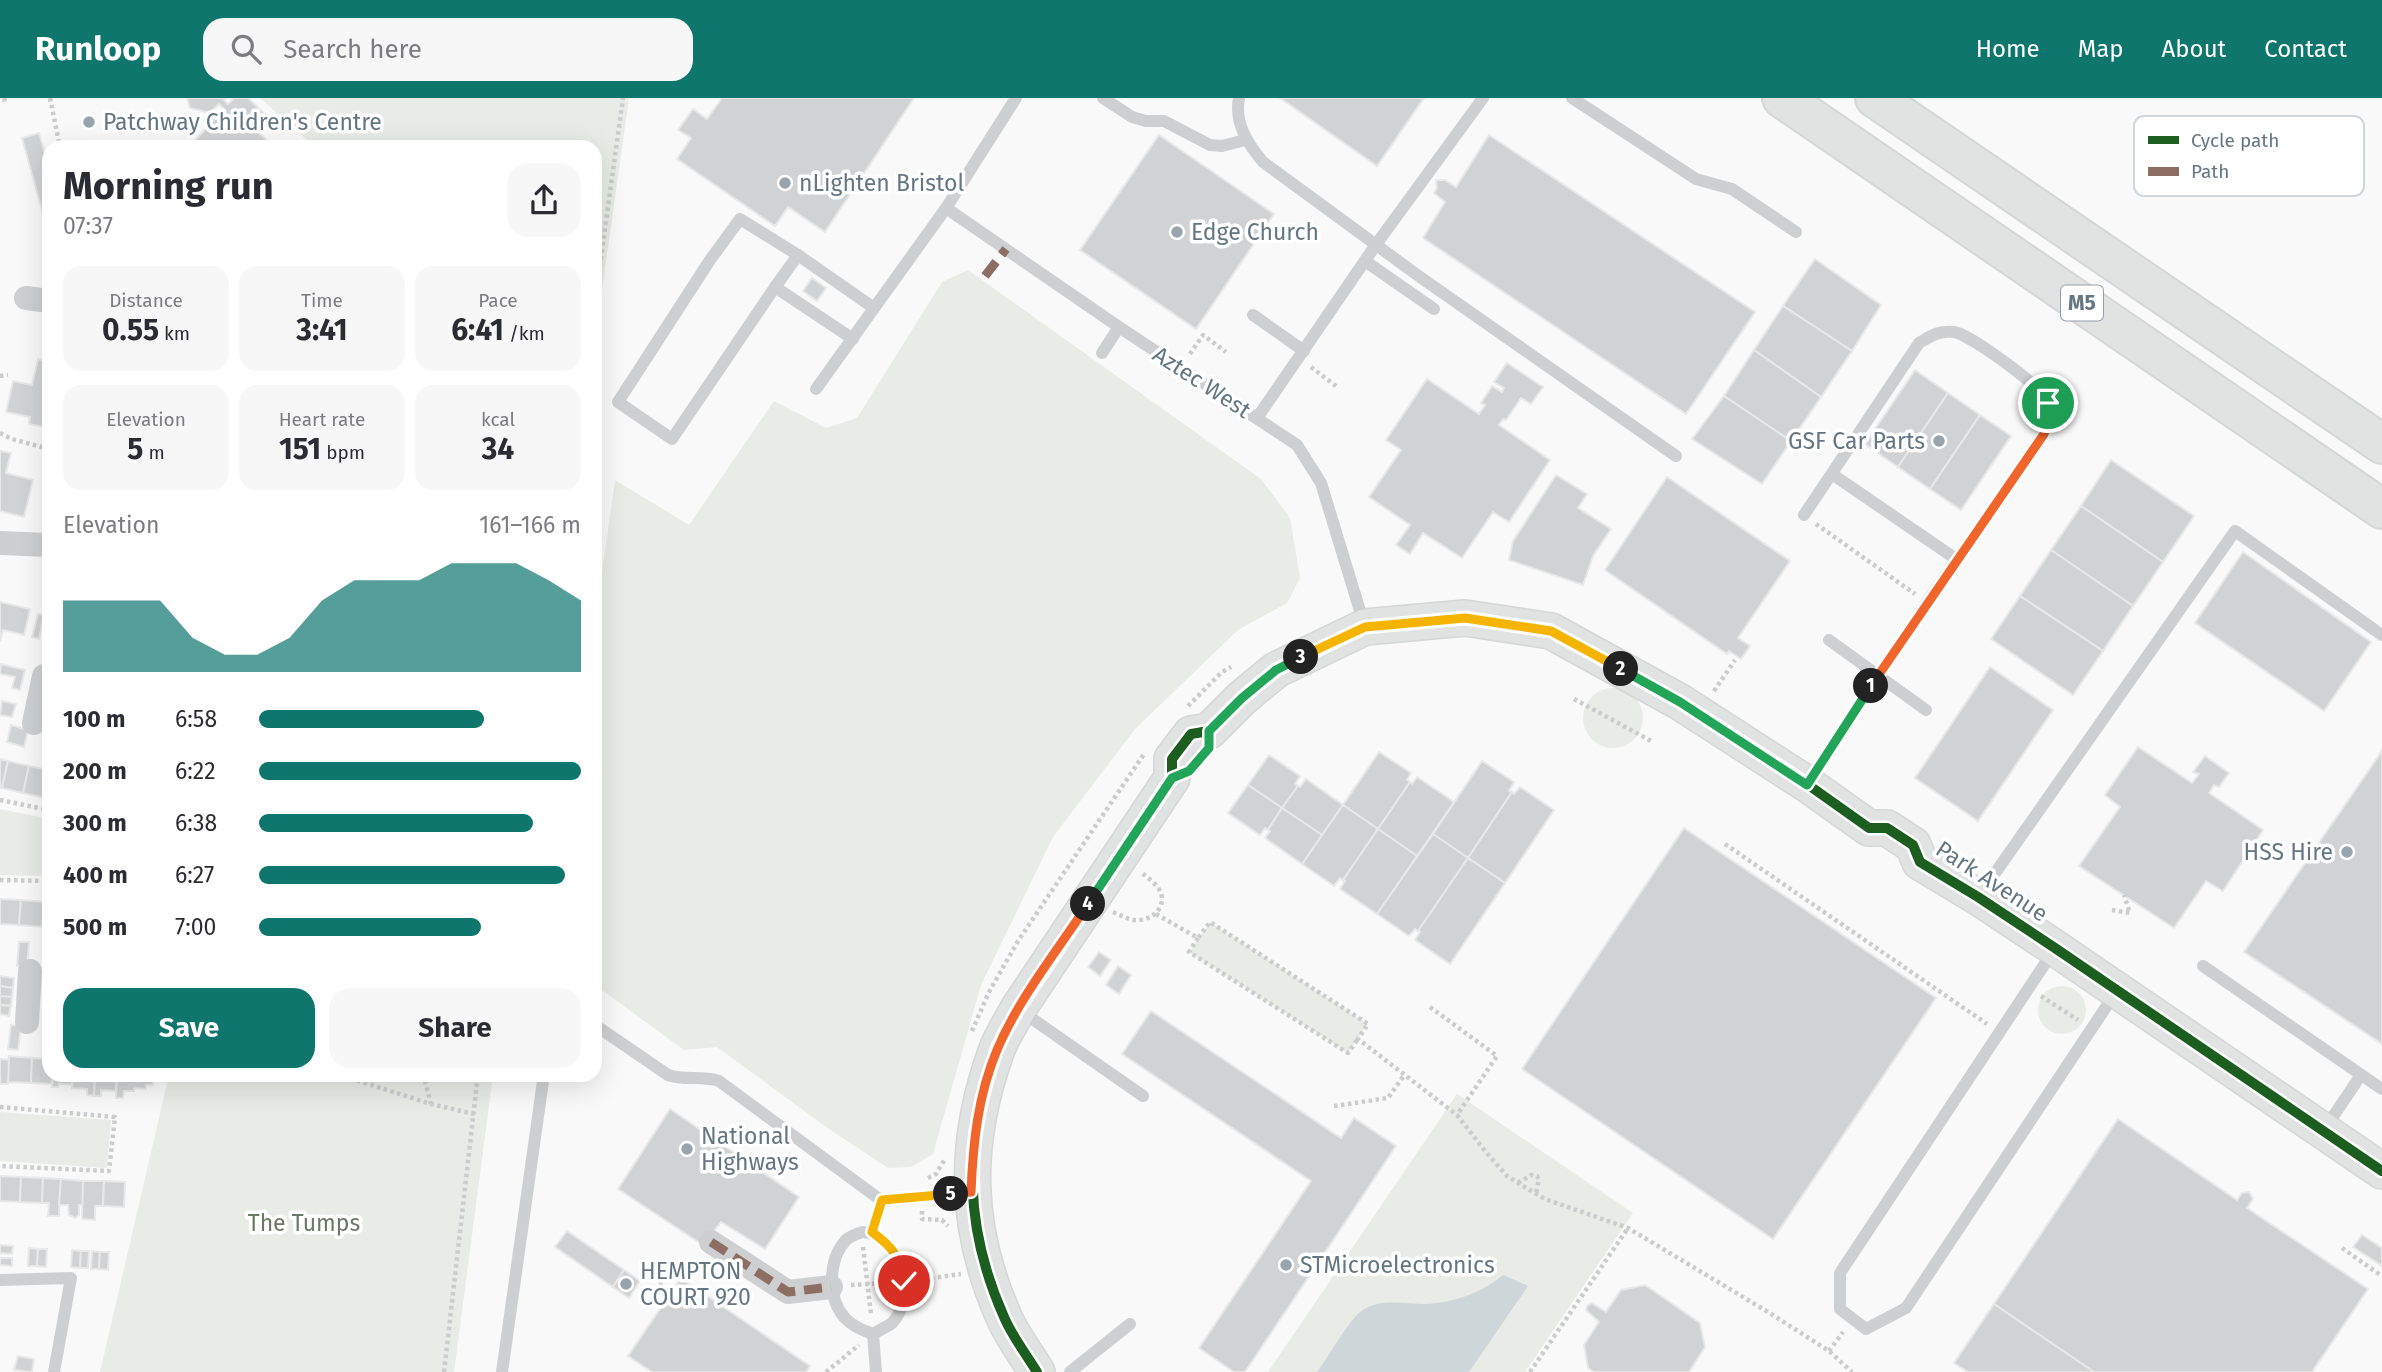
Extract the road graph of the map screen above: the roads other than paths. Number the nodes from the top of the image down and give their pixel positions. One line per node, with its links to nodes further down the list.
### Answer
1 (1016, 98): 9 (lane)
2 (1103, 98): 8 (lane)
3 (1239, 98): 8 (lane)
4 (1483, 98): 11 (lane)
5 (1572, 98): 10 (lane)
6 (1782, 98): 27 (highway, M5)
7 (1875, 98): 24 (highway, M5)
8 (1245, 140): 11 (lane)
9 (946, 208): 15 (lane); 18 (lane, Aztec West)
10 (1796, 232)
11 (1375, 246): 13 (lane); 25 (lane)
12 (798, 255): 14 (lane); 14 (lane); 15 (lane)
13 (1365, 261): 16 (lane); 21 (lane)
14 (775, 286): 19 (lane)
15 (874, 308): 19 (lane)
16 (1434, 309)
17 (1253, 315): 21 (lane)
18 (1119, 327): 20 (lane); 23 (lane, Aztec West)
19 (853, 339): 22 (lane)
20 (1102, 353)
21 (1302, 354): 23 (lane)
22 (816, 389)
23 (1257, 418): 32 (lane, Aztec West)
24 (2382, 444)
25 (1675, 456)
26 (1832, 474): 28 (lane); 31 (lane); 31 (lane)
27 (2382, 509)
28 (1804, 515)
29 (0, 543): 30 (street)
30 (42, 545)
31 (1956, 559): 35 (lane)
32 (1365, 627): 39 (street, Park Avenue); 46 (street, Park Avenue)
33 (2382, 635): 40 (lane)
34 (1829, 640): 35 (lane)
35 (1878, 675): 37 (lane); 39 (lane)
36 (42, 697): 38 (street)
37 (1926, 710)
38 (34, 723)
39 (1807, 785): 40 (street, Park Avenue)
40 (1978, 897): 41 (street, Park Avenue)
41 (2056, 948): 44 (street, Park Avenue); 44 (lane)
42 (2203, 966): 48 (lane)
43 (30, 971): 45 (street)
44 (2116, 991): 52 (street, Park Avenue)
45 (35, 1006)
46 (1018, 1009): 51 (lane); 54 (street, Park Avenue)
47 (602, 1029): 55 (lane)
48 (2361, 1075): 50 (lane); 52 (lane)
49 (543, 1082): 63 (lane)
50 (2382, 1089)
51 (1143, 1096)
52 (2324, 1130): 53 (street, Park Avenue)
53 (2382, 1171)
54 (971, 1192): 55 (lane); 65 (street, Park Avenue)
55 (882, 1200): 56 (lane)
56 (872, 1232): 59 (lane); 61 (lane)
57 (711, 1242): 59 (street)
58 (0, 1280): 62 (lane)
59 (831, 1287): 61 (lane)
60 (1130, 1324): 66 (lane)
61 (873, 1334): 64 (lane)
62 (54, 1372)
63 (502, 1372)
64 (876, 1372)
65 (1037, 1372)
66 (1070, 1372)

